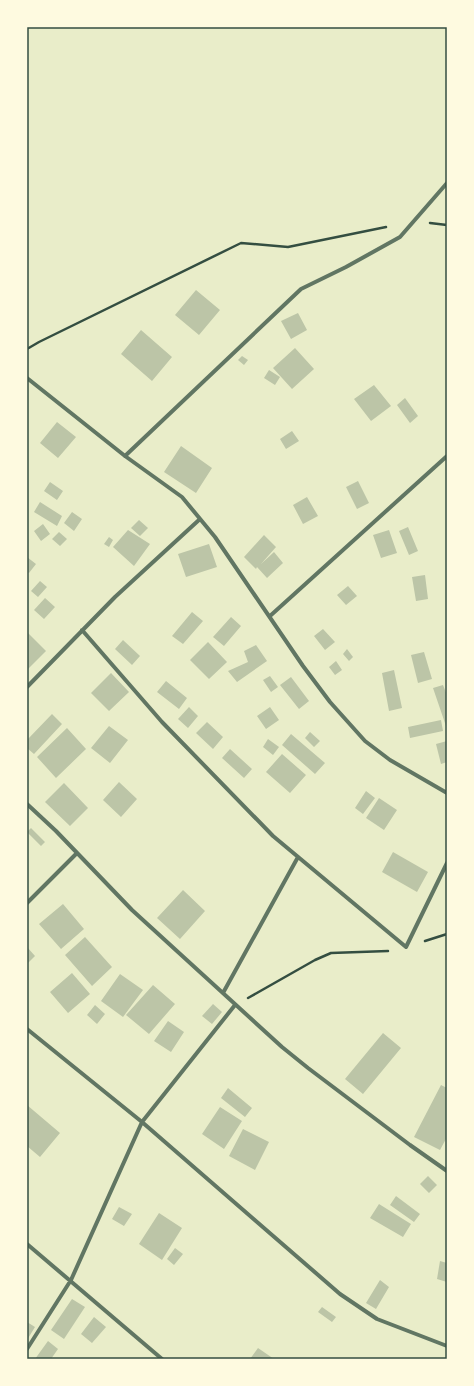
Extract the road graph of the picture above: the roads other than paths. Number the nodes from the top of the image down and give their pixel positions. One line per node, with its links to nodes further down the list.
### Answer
1 (447, 183): 3 (street)
2 (27, 378): 3 (street)
3 (125, 456): 5 (street)
4 (447, 456): 6 (street)
5 (200, 519): 6 (street); 7 (street)
6 (270, 616): 9 (street)
7 (82, 630): 8 (street); 12 (street)
8 (27, 687)
9 (447, 793)
10 (27, 804): 11 (street)
11 (77, 853): 14 (street); 15 (street)
12 (298, 857): 13 (street); 15 (street)
13 (447, 864)
14 (27, 903)
15 (223, 993): 16 (street)
16 (235, 1005): 18 (street); 19 (street)
17 (27, 1029): 18 (street)
18 (142, 1122): 21 (street); 22 (street)
19 (447, 1171)
20 (27, 1244): 21 (street)
21 (70, 1280): 23 (street); 24 (street)
22 (447, 1346)
23 (27, 1349)
24 (162, 1359)

